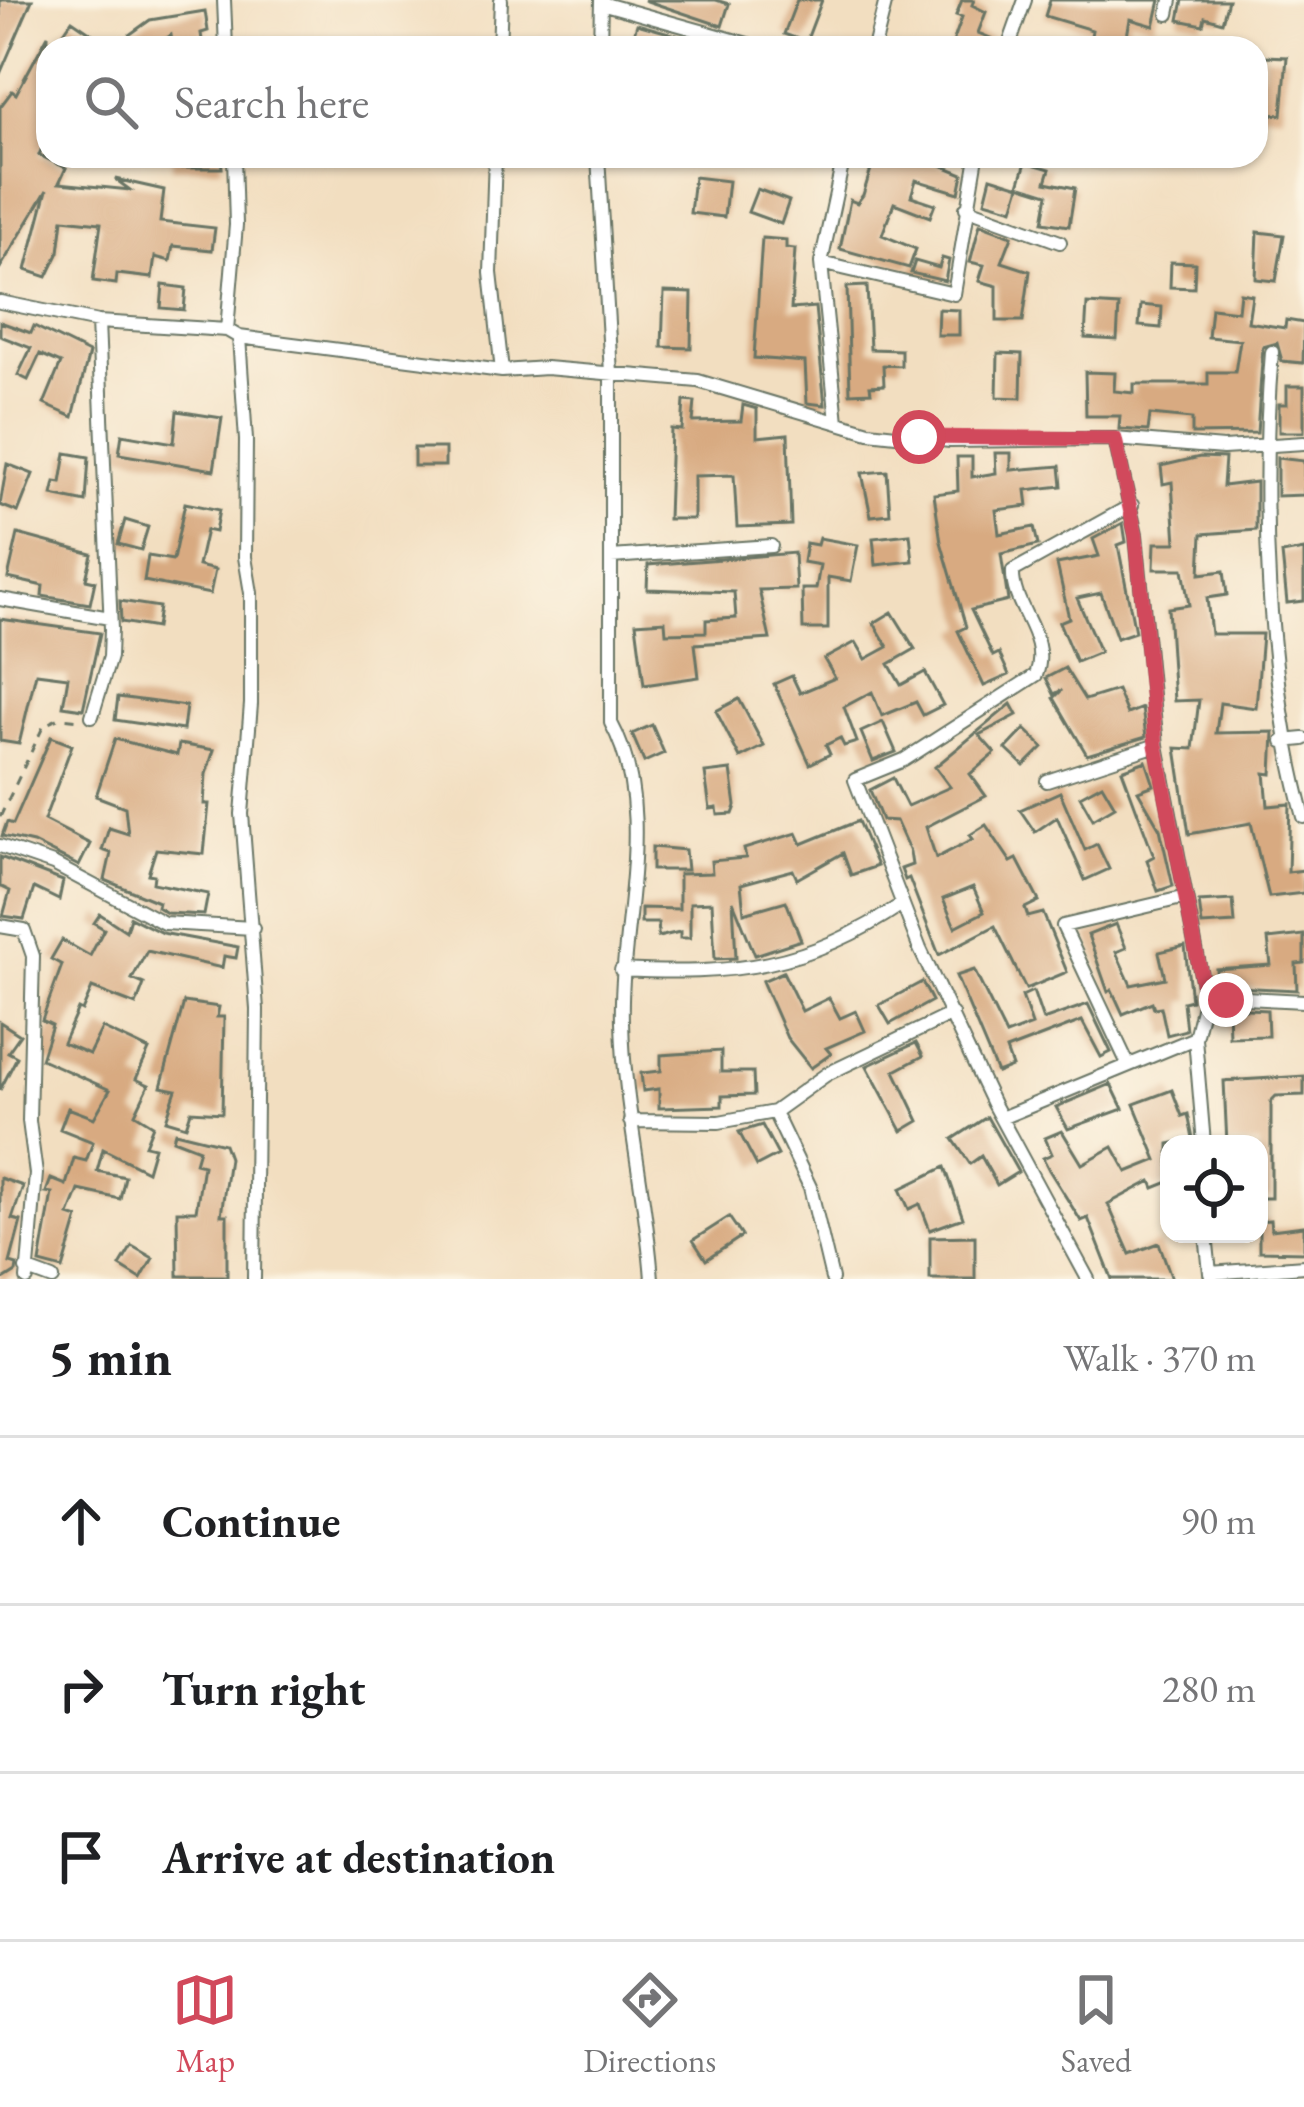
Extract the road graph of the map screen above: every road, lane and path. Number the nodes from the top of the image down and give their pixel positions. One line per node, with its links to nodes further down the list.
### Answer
1 (224, 0): 6 (street)
2 (501, 0): 7 (street)
3 (886, 0): 10 (street)
4 (1025, 0): 11 (street)
5 (601, 1): 8 (street); 9 (street)
6 (226, 36)
7 (500, 36)
8 (600, 36)
9 (721, 36)
10 (877, 36)
11 (1012, 36)
12 (234, 168): 22 (street)
13 (495, 168): 24 (street)
14 (599, 168): 25 (street)
15 (841, 168): 19 (street)
16 (974, 168): 17 (street)
17 (966, 208): 18 (street); 19 (street)
18 (1060, 242)
19 (821, 263): 26 (street)
20 (0, 302): 21 (street)
21 (98, 322): 22 (street); 34 (street)
22 (233, 334): 24 (street); 46 (street)
23 (1272, 352): 29 (street)
24 (502, 371): 25 (street)
25 (611, 374): 26 (street); 32 (street)
26 (837, 422): 27 (street)
27 (1115, 439): 29 (street); 30 (street)
28 (1304, 443): 29 (street)
29 (1264, 445): 37 (street)
30 (1132, 505): 38 (street); 44 (street)
31 (771, 546): 32 (street)
32 (611, 557): 47 (street)
33 (0, 599): 34 (street)
34 (110, 618): 35 (street)
35 (92, 716): 40 (path)
36 (1304, 739): 37 (street)
37 (1283, 741): 41 (street)
38 (1156, 745): 39 (street); 43 (street)
39 (1047, 781)
40 (0, 817)
41 (1304, 817)
42 (0, 846): 46 (street)
43 (1186, 897): 48 (street); 52 (street)
44 (902, 904): 47 (street); 50 (street)
45 (0, 926): 59 (street)
46 (253, 928): 62 (street)
47 (621, 970): 55 (street)
48 (1205, 996): 49 (street); 51 (street)
49 (1304, 1001)
50 (952, 1014): 53 (street); 54 (street)
51 (1195, 1038): 52 (street); 56 (street)
52 (1127, 1064): 54 (street)
53 (774, 1112): 55 (street); 64 (street)
54 (1001, 1118): 65 (street)
55 (630, 1121): 63 (street)
56 (1203, 1135)
57 (1207, 1243): 60 (street)
58 (1304, 1266): 60 (street)
59 (27, 1274): 61 (street)
60 (1211, 1276)
61 (53, 1279)
62 (254, 1279)
63 (652, 1279)
64 (832, 1279)
65 (1088, 1279)

